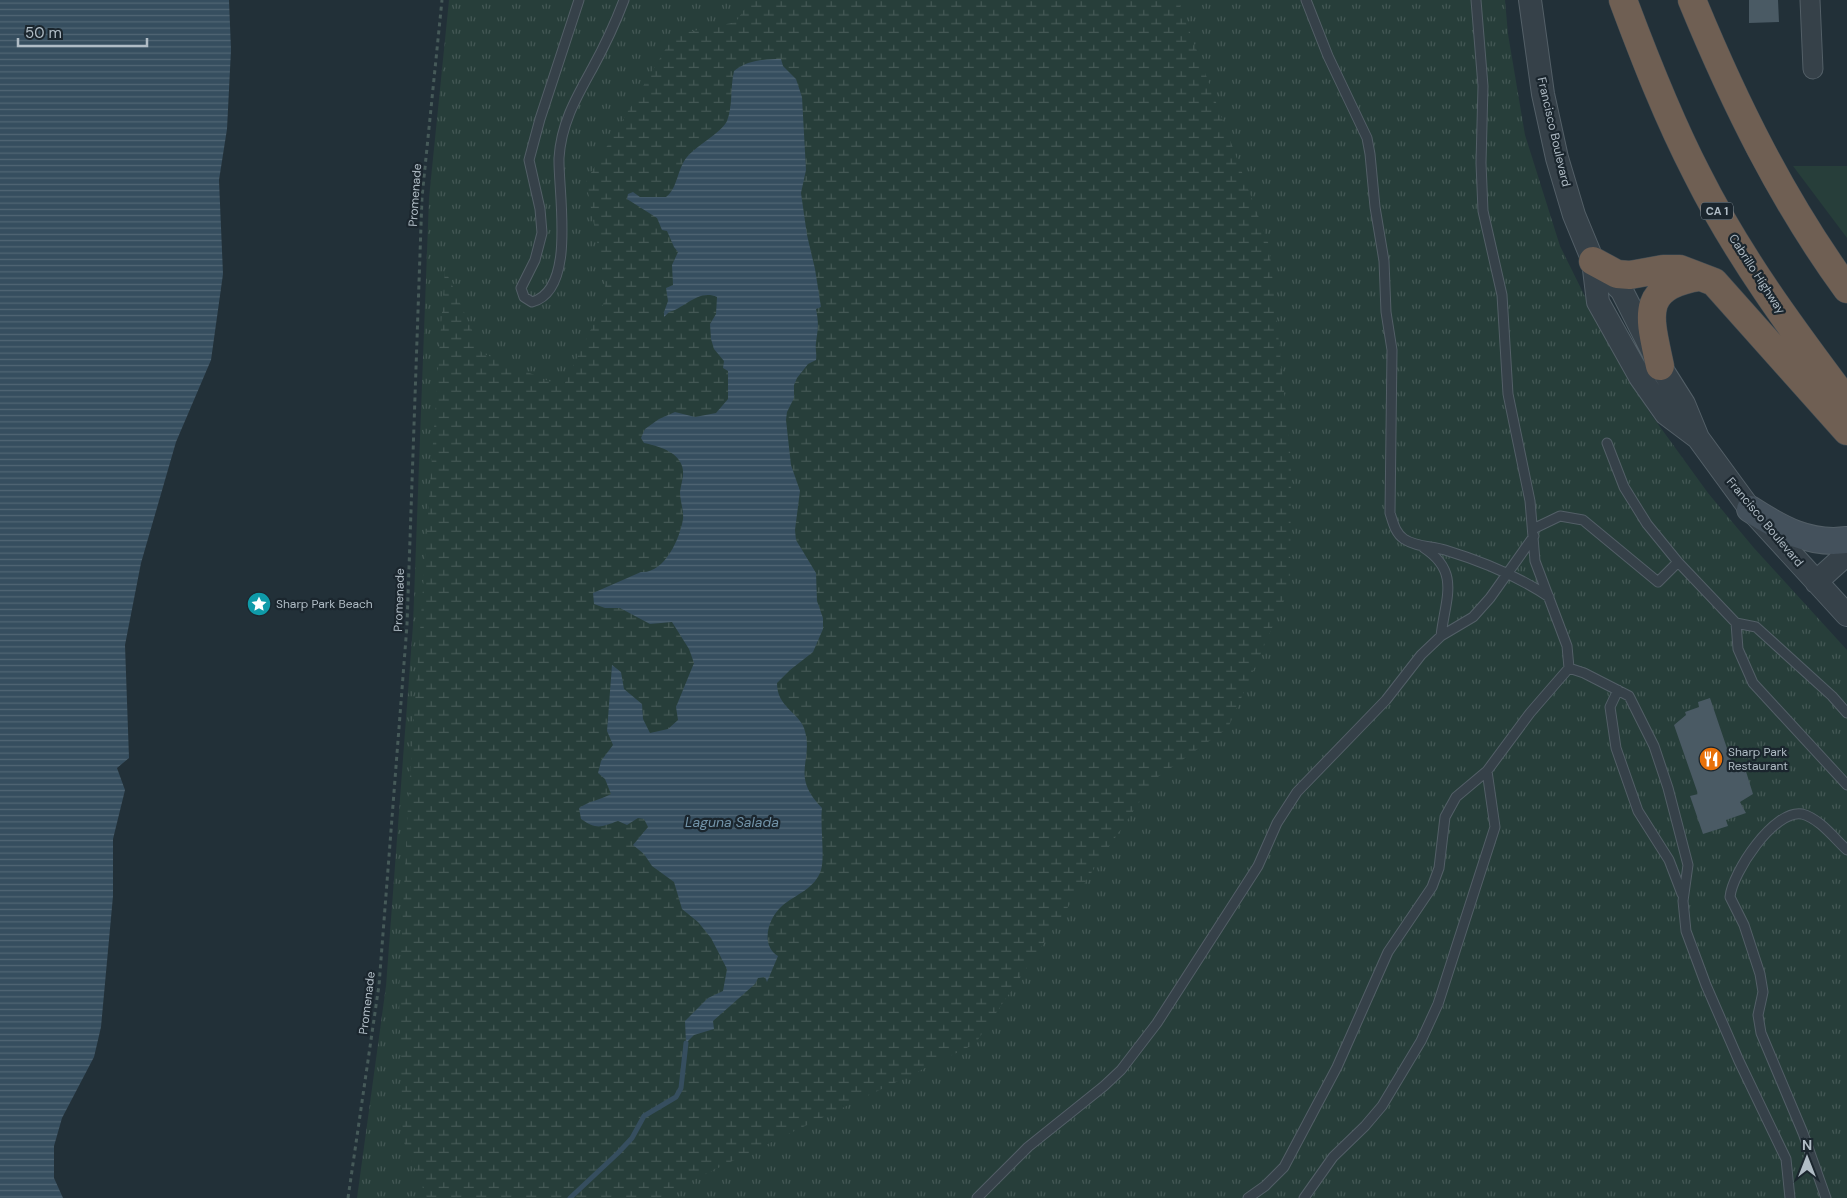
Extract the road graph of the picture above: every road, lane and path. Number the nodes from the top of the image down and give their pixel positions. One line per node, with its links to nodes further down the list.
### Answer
1 (442, 0): 38 (path, Promenade)
2 (579, 0): 3 (lane)
3 (624, 0)
4 (1306, 0): 22 (lane)
5 (1476, 0): 20 (lane)
6 (1530, 0): 11 (street, Francisco Boulevard)
7 (1624, 0): 15 (highway, Cabrillo Highway / CA 1)
8 (1692, 0): 13 (highway)
9 (1810, 0): 10 (street)
10 (1813, 69)
11 (1593, 261): 12 (highway); 14 (street, Francisco Boulevard); 17 (street, Francisco Boulevard)
12 (1700, 276): 14 (highway); 16 (highway)
13 (1843, 283)
14 (1660, 366): 17 (street, Francisco Boulevard)
15 (1847, 402)
16 (1847, 431)
17 (1698, 438): 19 (street, Francisco Boulevard)
18 (1607, 443): 24 (lane)
19 (1750, 509): 21 (main road); 26 (street, Francisco Boulevard)
20 (1534, 532): 24 (lane); 25 (lane); 27 (lane)
21 (1847, 540)
22 (1420, 545): 25 (lane); 30 (lane)
23 (1847, 554): 26 (street)
24 (1678, 562): 29 (lane)
25 (1507, 574): 27 (lane); 30 (lane)
26 (1816, 582): 28 (street, Francisco Boulevard)
27 (1549, 597): 31 (lane)
28 (1847, 614)
29 (1736, 623): 33 (lane); 35 (lane)
30 (1441, 636): 39 (lane)
31 (1569, 668): 32 (lane); 34 (lane)
32 (1618, 690): 37 (lane); 37 (lane)
33 (1847, 713)
34 (1487, 771): 40 (lane); 41 (lane)
35 (1847, 785)
36 (1847, 850): 43 (lane)
37 (1683, 901): 42 (lane)
38 (348, 1198)
39 (977, 1198)
40 (1248, 1198)
41 (1304, 1198)
42 (1790, 1198)
43 (1826, 1198)

